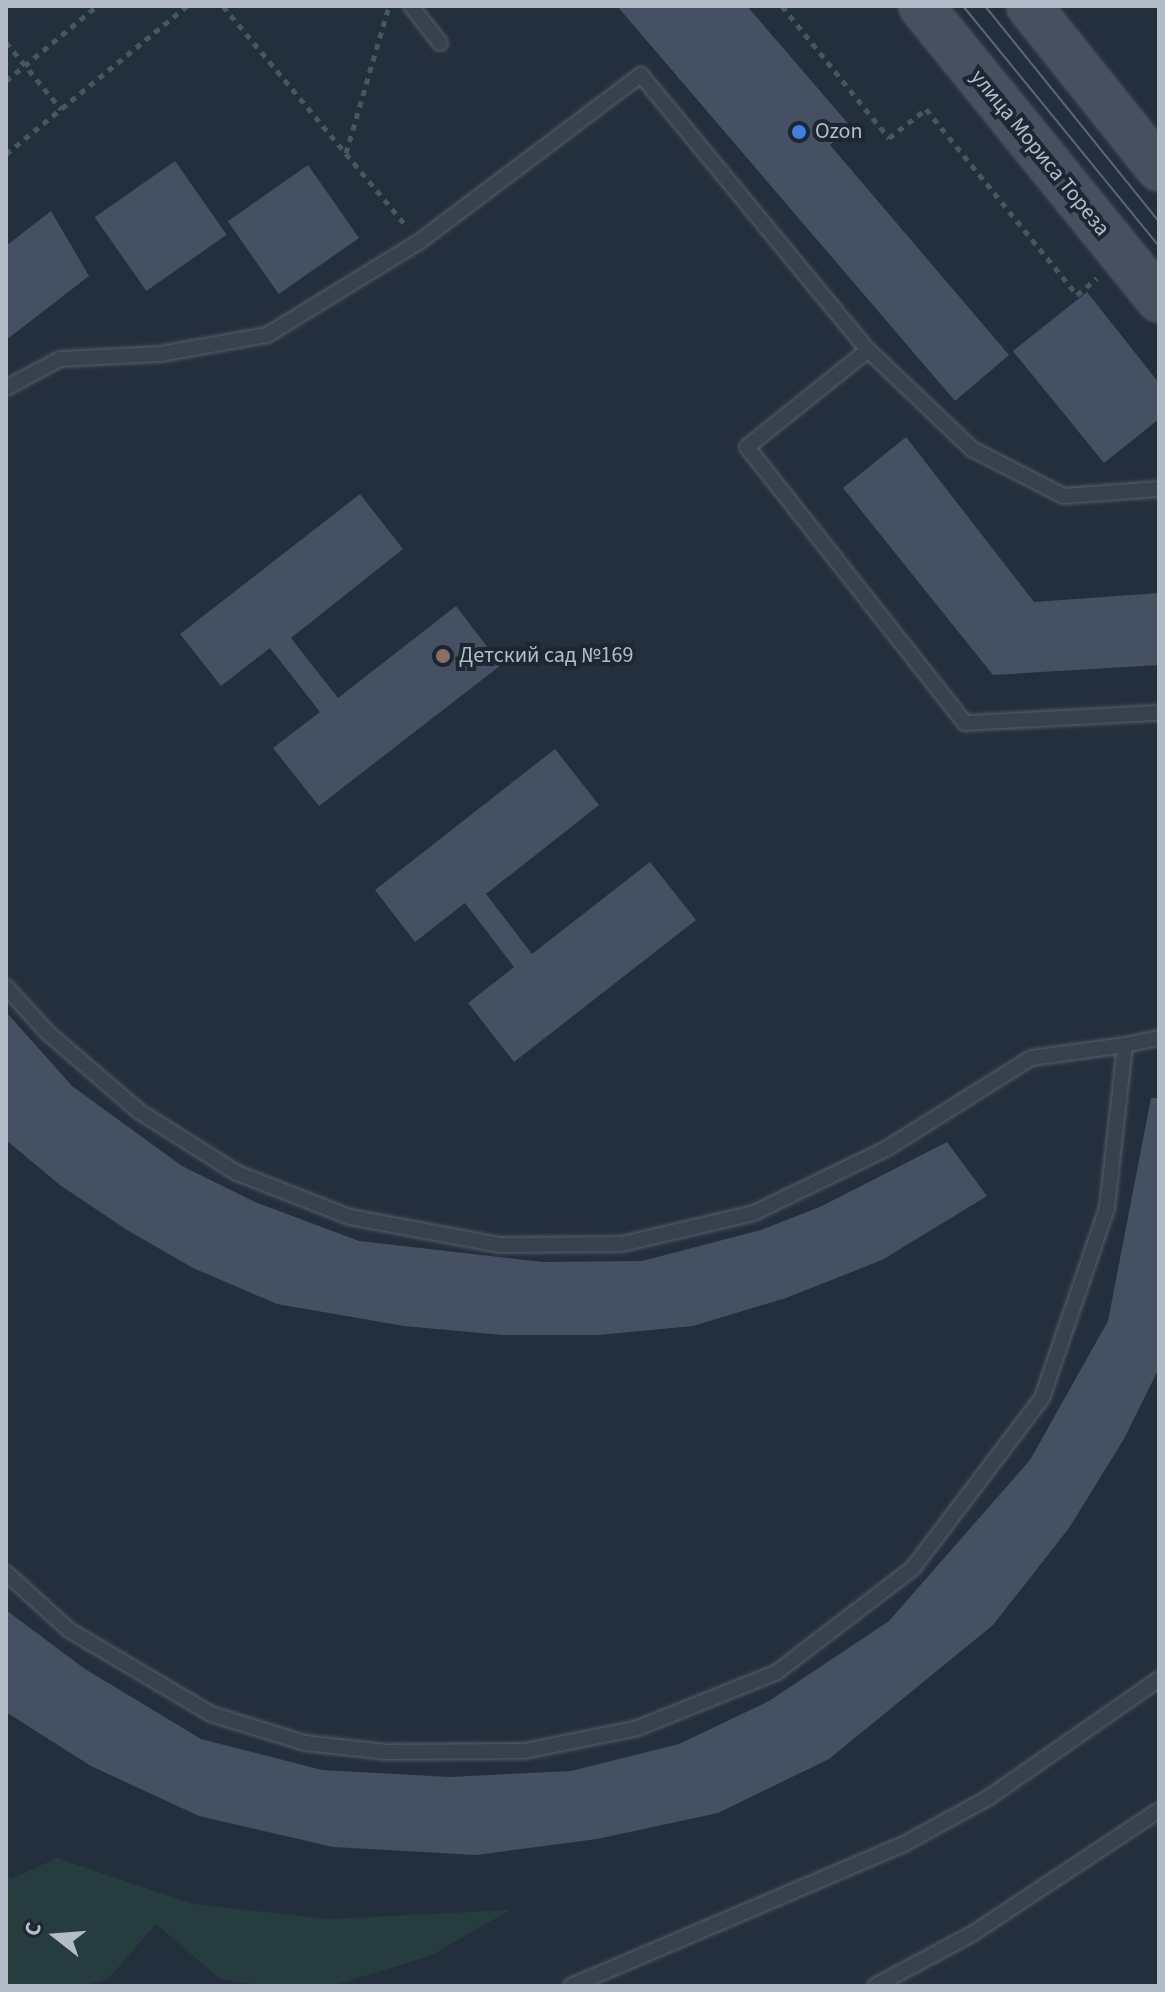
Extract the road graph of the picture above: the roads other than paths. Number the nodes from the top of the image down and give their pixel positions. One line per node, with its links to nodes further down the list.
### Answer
1 (411, 6): 4 (lane)
2 (921, 6): 6 (street, улица Мориса Тореза)
3 (1029, 6): 5 (street)
4 (440, 43)
5 (1159, 169)
6 (1159, 300)
7 (868, 350): 8 (lane); 9 (lane); 10 (lane)
8 (6, 388)
9 (1159, 489)
10 (1159, 713)
11 (6, 987): 13 (lane)
12 (1159, 1038): 13 (lane)
13 (1125, 1045): 14 (lane)
14 (6, 1573)
15 (1159, 1679): 17 (lane)
16 (1159, 1810): 19 (lane)
17 (605, 1979): 18 (lane)
18 (571, 1986)
19 (875, 1986)

